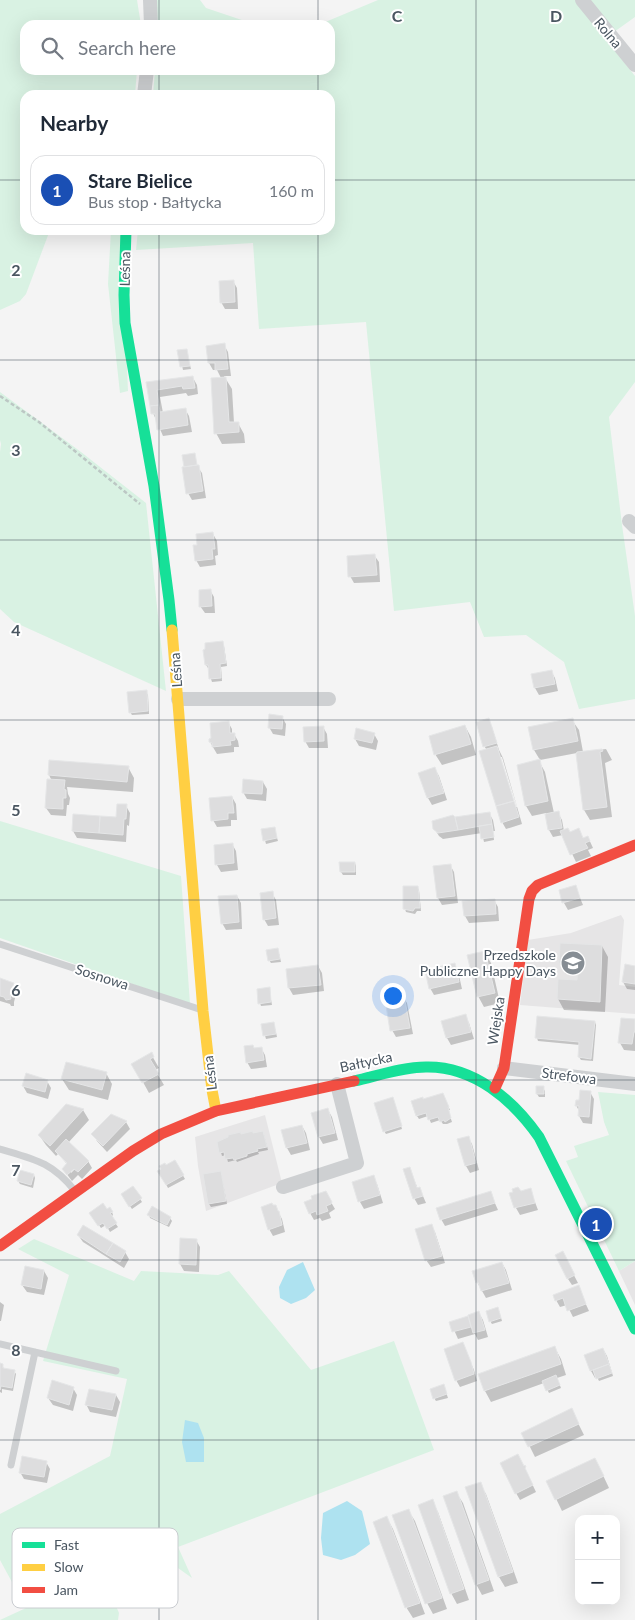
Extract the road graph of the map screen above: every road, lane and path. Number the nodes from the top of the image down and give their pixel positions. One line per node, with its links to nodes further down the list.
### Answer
1 (150, 0): 3 (street)
2 (582, 0): 4 (street, Rolna)
3 (151, 20)
4 (635, 65)
5 (146, 75): 6 (street)
6 (145, 90)
7 (126, 235): 9 (street, Leśna)
8 (0, 396): 9 (path)
9 (158, 509): 10 (street, Leśna)
10 (178, 699): 11 (street); 14 (street, Leśna)
11 (329, 699)
12 (635, 845): 15 (street, Wiejska)
13 (0, 944): 14 (lane, Sosnowa)
14 (203, 1011): 19 (street, Leśna)
15 (504, 1068): 17 (street, Strefowa); 18 (street, Wiejska)
16 (337, 1084): 18 (street, Bałtycka); 19 (street, Bałtycka); 21 (street)
17 (635, 1084)
18 (495, 1088): 24 (street, Bałtycka)
19 (216, 1111): 22 (street, Bałtycka)
20 (0, 1149): 22 (lane)
21 (283, 1187)
22 (75, 1191): 23 (street, Bałtycka)
23 (0, 1246)
24 (635, 1329)
25 (0, 1344): 26 (lane)
26 (35, 1352): 27 (lane); 28 (lane)
27 (116, 1371)
28 (11, 1465)

